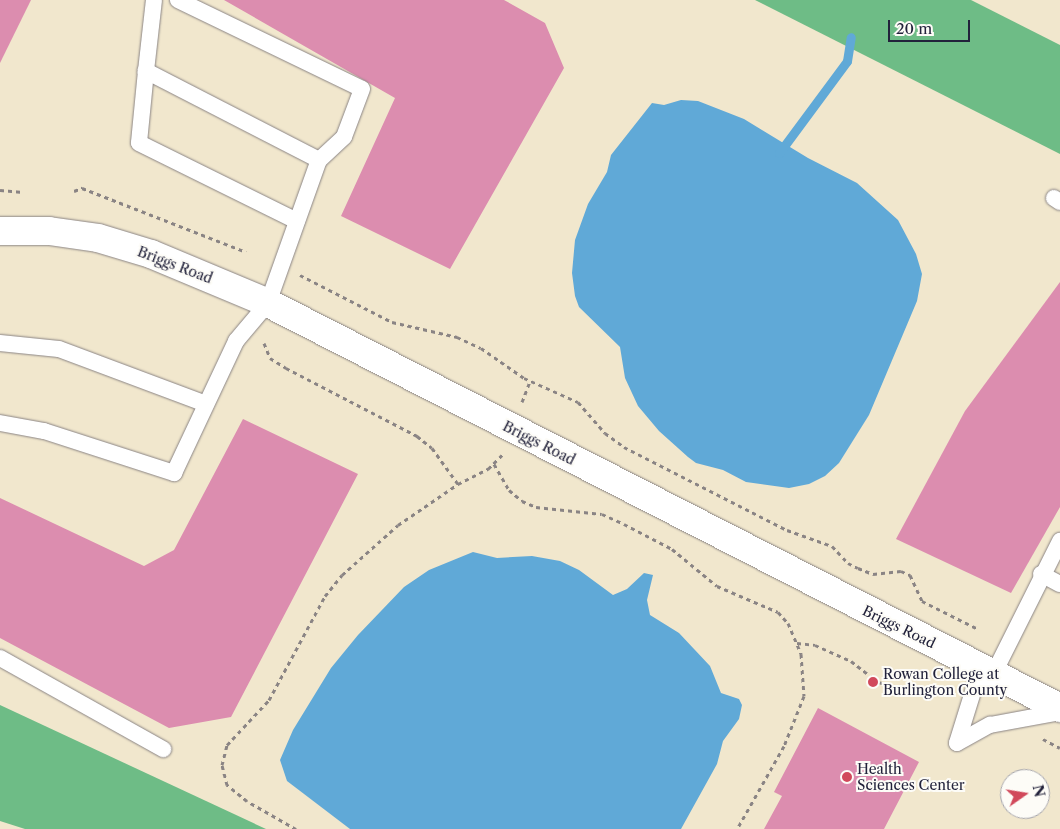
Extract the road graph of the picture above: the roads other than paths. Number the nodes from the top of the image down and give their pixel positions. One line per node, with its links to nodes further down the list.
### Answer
1 (154, 0): 3 (lane)
2 (178, 0): 4 (lane)
3 (146, 71): 4 (lane); 5 (lane)
4 (319, 160): 5 (lane)
5 (297, 220): 7 (lane)
6 (0, 231): 7 (street, Briggs Road)
7 (268, 303): 9 (lane); 15 (street, Briggs Road)
8 (0, 343): 9 (lane)
9 (206, 404): 10 (lane)
10 (0, 423)
11 (1060, 541): 12 (lane)
12 (1041, 574): 13 (lane); 15 (lane)
13 (1060, 584)
14 (0, 658): 17 (lane)
15 (988, 669): 16 (street, Briggs Road); 16 (lane)
16 (1060, 710)
17 (163, 749)

